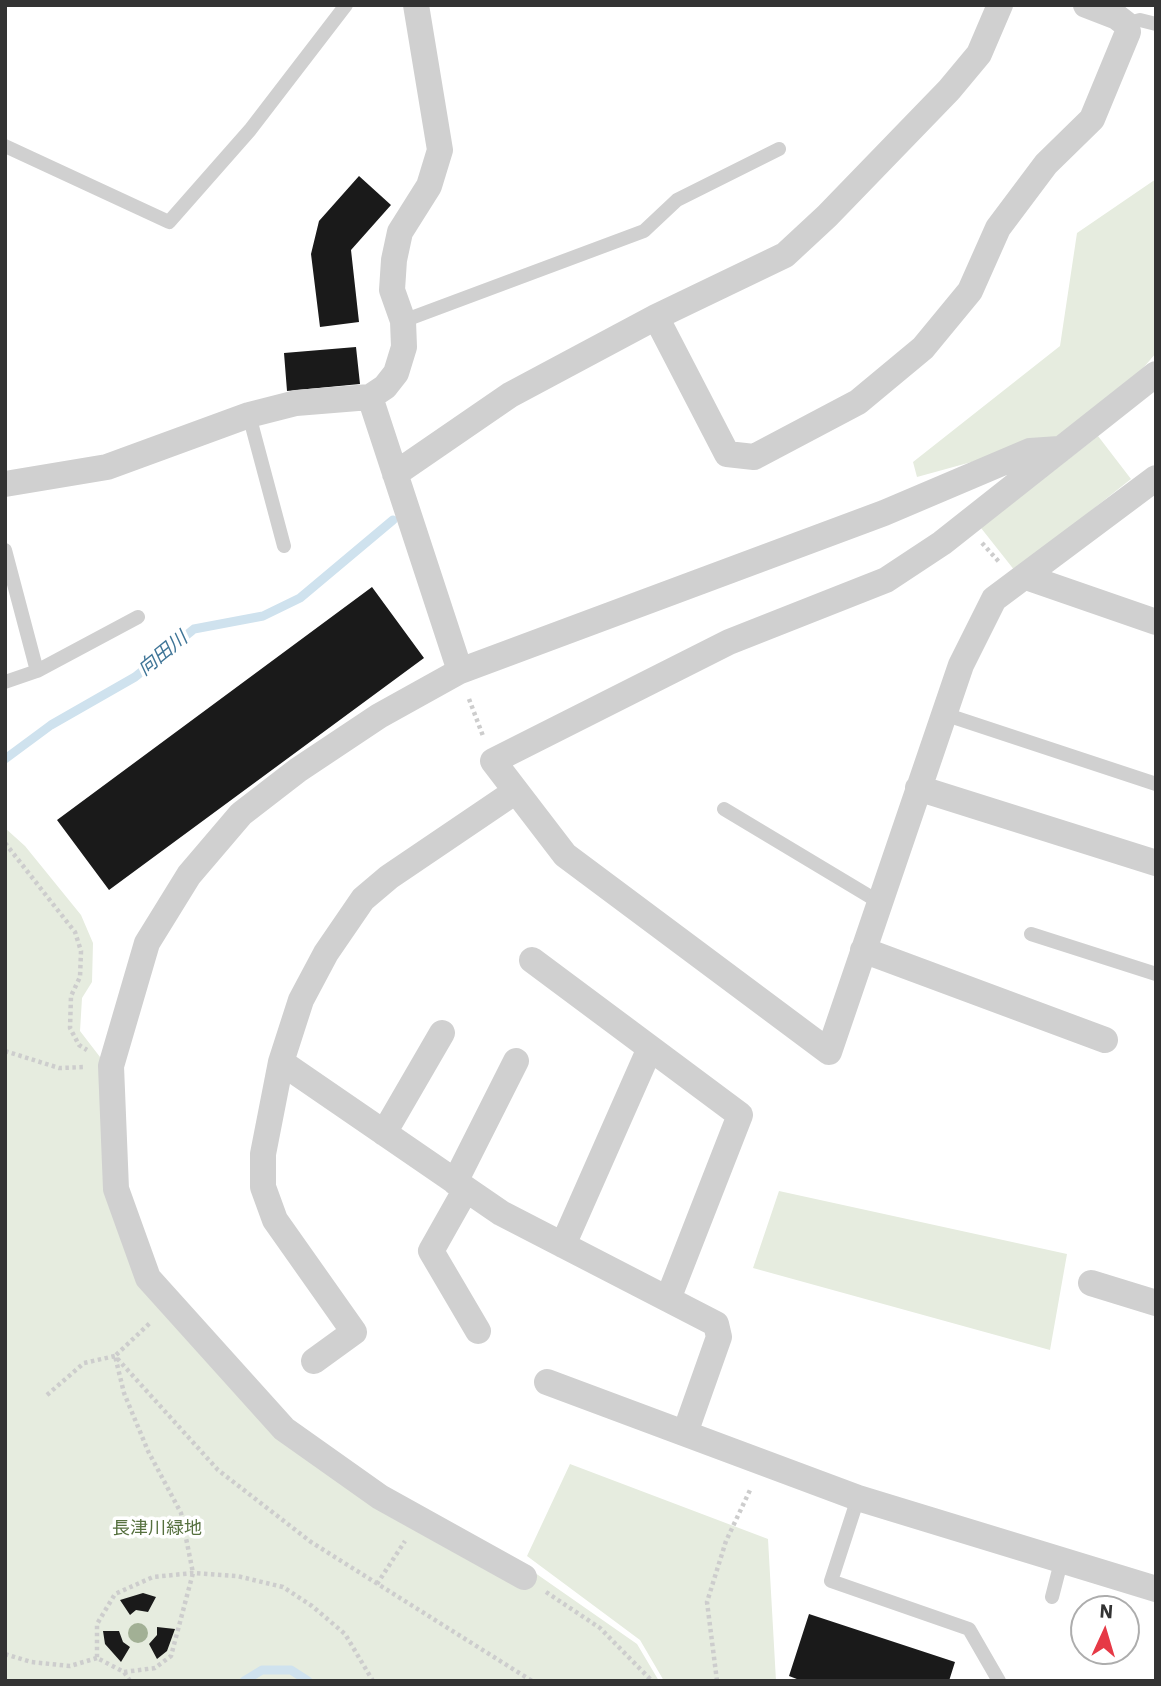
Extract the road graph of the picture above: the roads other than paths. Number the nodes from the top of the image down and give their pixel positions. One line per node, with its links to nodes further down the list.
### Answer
1 (346, 5): 7 (lane)
2 (416, 5): 10 (street)
3 (1000, 5): 9 (street)
4 (1086, 5): 5 (street)
5 (1126, 24): 6 (lane); 9 (street)
6 (1156, 24)
7 (5, 146)
8 (779, 149): 10 (lane)
9 (656, 317): 15 (street)
10 (402, 321): 12 (street)
11 (1156, 374): 14 (street)
12 (370, 397): 13 (street); 15 (street)
13 (249, 415): 17 (street); 18 (lane)
14 (1061, 449): 24 (street); 29 (street)
15 (395, 474): 24 (street)
16 (1156, 478): 20 (street)
17 (5, 484)
18 (284, 546)
19 (5, 550): 23 (lane)
20 (1026, 577): 22 (street); 26 (street)
21 (138, 617): 23 (lane)
22 (1156, 622)
23 (37, 671): 25 (lane)
24 (460, 671): 54 (street)
25 (5, 682)
26 (944, 714): 27 (lane); 28 (street)
27 (1156, 785)
28 (918, 788): 31 (street); 32 (street)
29 (516, 791): 34 (street); 41 (street)
30 (724, 809): 32 (lane)
31 (1156, 863)
32 (879, 902): 34 (street)
33 (1031, 934): 36 (lane)
34 (863, 950): 38 (street)
35 (532, 960): 39 (street)
36 (1156, 974)
37 (442, 1033): 42 (street)
38 (1105, 1040)
39 (650, 1048): 44 (street); 46 (street)
40 (516, 1061): 43 (street)
41 (281, 1062): 42 (street); 49 (street)
42 (384, 1133): 43 (street)
43 (461, 1186): 44 (street); 48 (street)
44 (564, 1245): 46 (street)
45 (1091, 1283): 47 (street)
46 (668, 1299): 51 (street)
47 (1156, 1303)
48 (478, 1331)
49 (314, 1361)
50 (547, 1381): 51 (street)
51 (685, 1433): 52 (street)
52 (858, 1498): 53 (street); 57 (lane)
53 (1061, 1563): 55 (street); 56 (lane)
54 (524, 1577)
55 (1156, 1589)
56 (1052, 1597)
57 (999, 1681)

